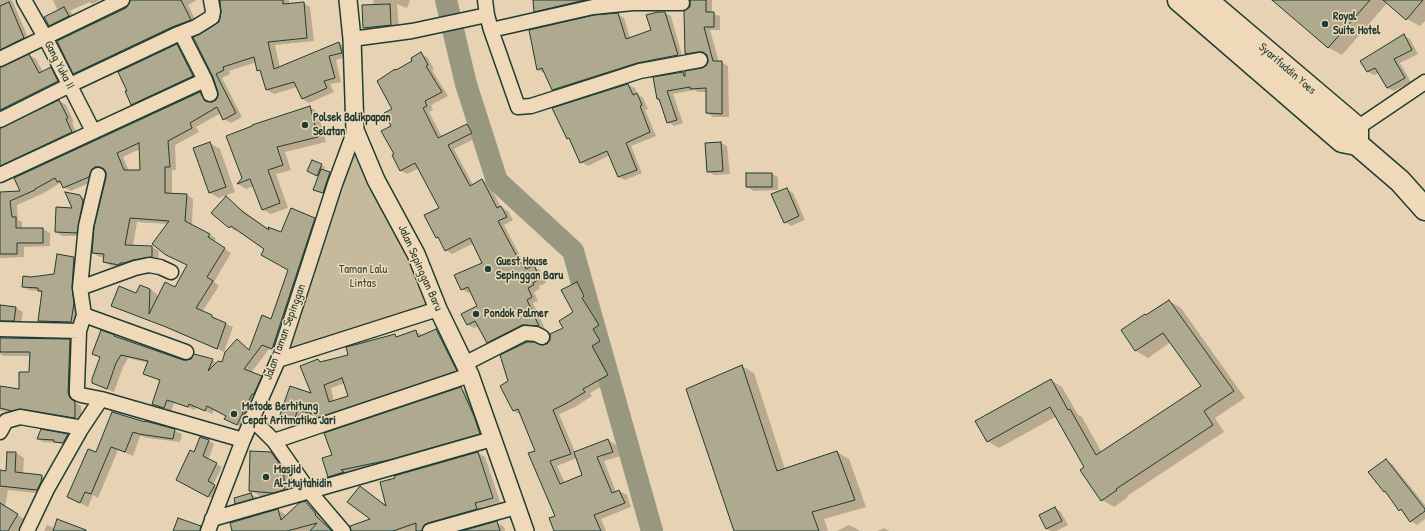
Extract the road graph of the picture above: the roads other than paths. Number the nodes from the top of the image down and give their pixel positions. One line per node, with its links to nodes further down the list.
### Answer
1 (24, 0): 12 (street, Gang Yuka II)
2 (122, 0): 12 (street)
3 (212, 0): 11 (street)
4 (348, 0): 13 (street, Jalan Sepinggan Baru)
5 (485, 0): 9 (street)
6 (1179, 0): 23 (highway)
7 (1206, 0): 23 (highway, Syarifuddin Yoes)
8 (682, 3): 10 (street)
9 (482, 16): 10 (street); 13 (street)
10 (491, 30): 15 (street)
11 (181, 33): 16 (street); 18 (street)
12 (45, 37): 14 (street); 18 (street, Gang Yuka II)
13 (352, 39): 21 (street, Jalan Sepinggan Baru)
14 (0, 59)
15 (700, 60)
16 (205, 80): 19 (street); 22 (street)
17 (1425, 82): 23 (street)
18 (70, 86): 20 (street); 22 (street, Gang Yuka II)
19 (210, 94)
20 (0, 120)
21 (354, 130): 29 (street, Jalan Sepinggan Baru); 35 (street, Jalan Taman Sepinggan)
22 (93, 131): 24 (street)
23 (1357, 136): 26 (highway, Syarifuddin Yoes)
24 (0, 175)
25 (98, 175): 28 (street)
26 (1425, 209)
27 (171, 272): 28 (street)
28 (80, 288): 30 (street)
29 (438, 309): 35 (street); 36 (street, Jalan Sepinggan Baru)
30 (84, 315): 32 (street); 34 (street)
31 (0, 329): 32 (street)
32 (79, 331): 37 (street)
33 (542, 337): 36 (street)
34 (186, 352)
35 (278, 360): 38 (street, Jalan Taman Sepinggan)
36 (467, 369): 41 (street, Jalan Sepinggan Baru); 43 (street)
37 (101, 399): 39 (street); 42 (street)
38 (251, 418): 42 (street, Jalan Taman Sepinggan); 43 (street)
39 (81, 429): 40 (street); 47 (street)
40 (0, 432)
41 (492, 439): 44 (street); 45 (street, Jalan Sepinggan Baru)
42 (242, 440): 46 (street, Jalan Taman Sepinggan)
43 (274, 441): 44 (street)
44 (309, 491): 46 (street); 48 (street)
45 (516, 507): 49 (street); 50 (street, Jalan Sepinggan Baru)
46 (210, 525)
47 (27, 531)
48 (343, 531)
49 (430, 531)
50 (525, 531)

